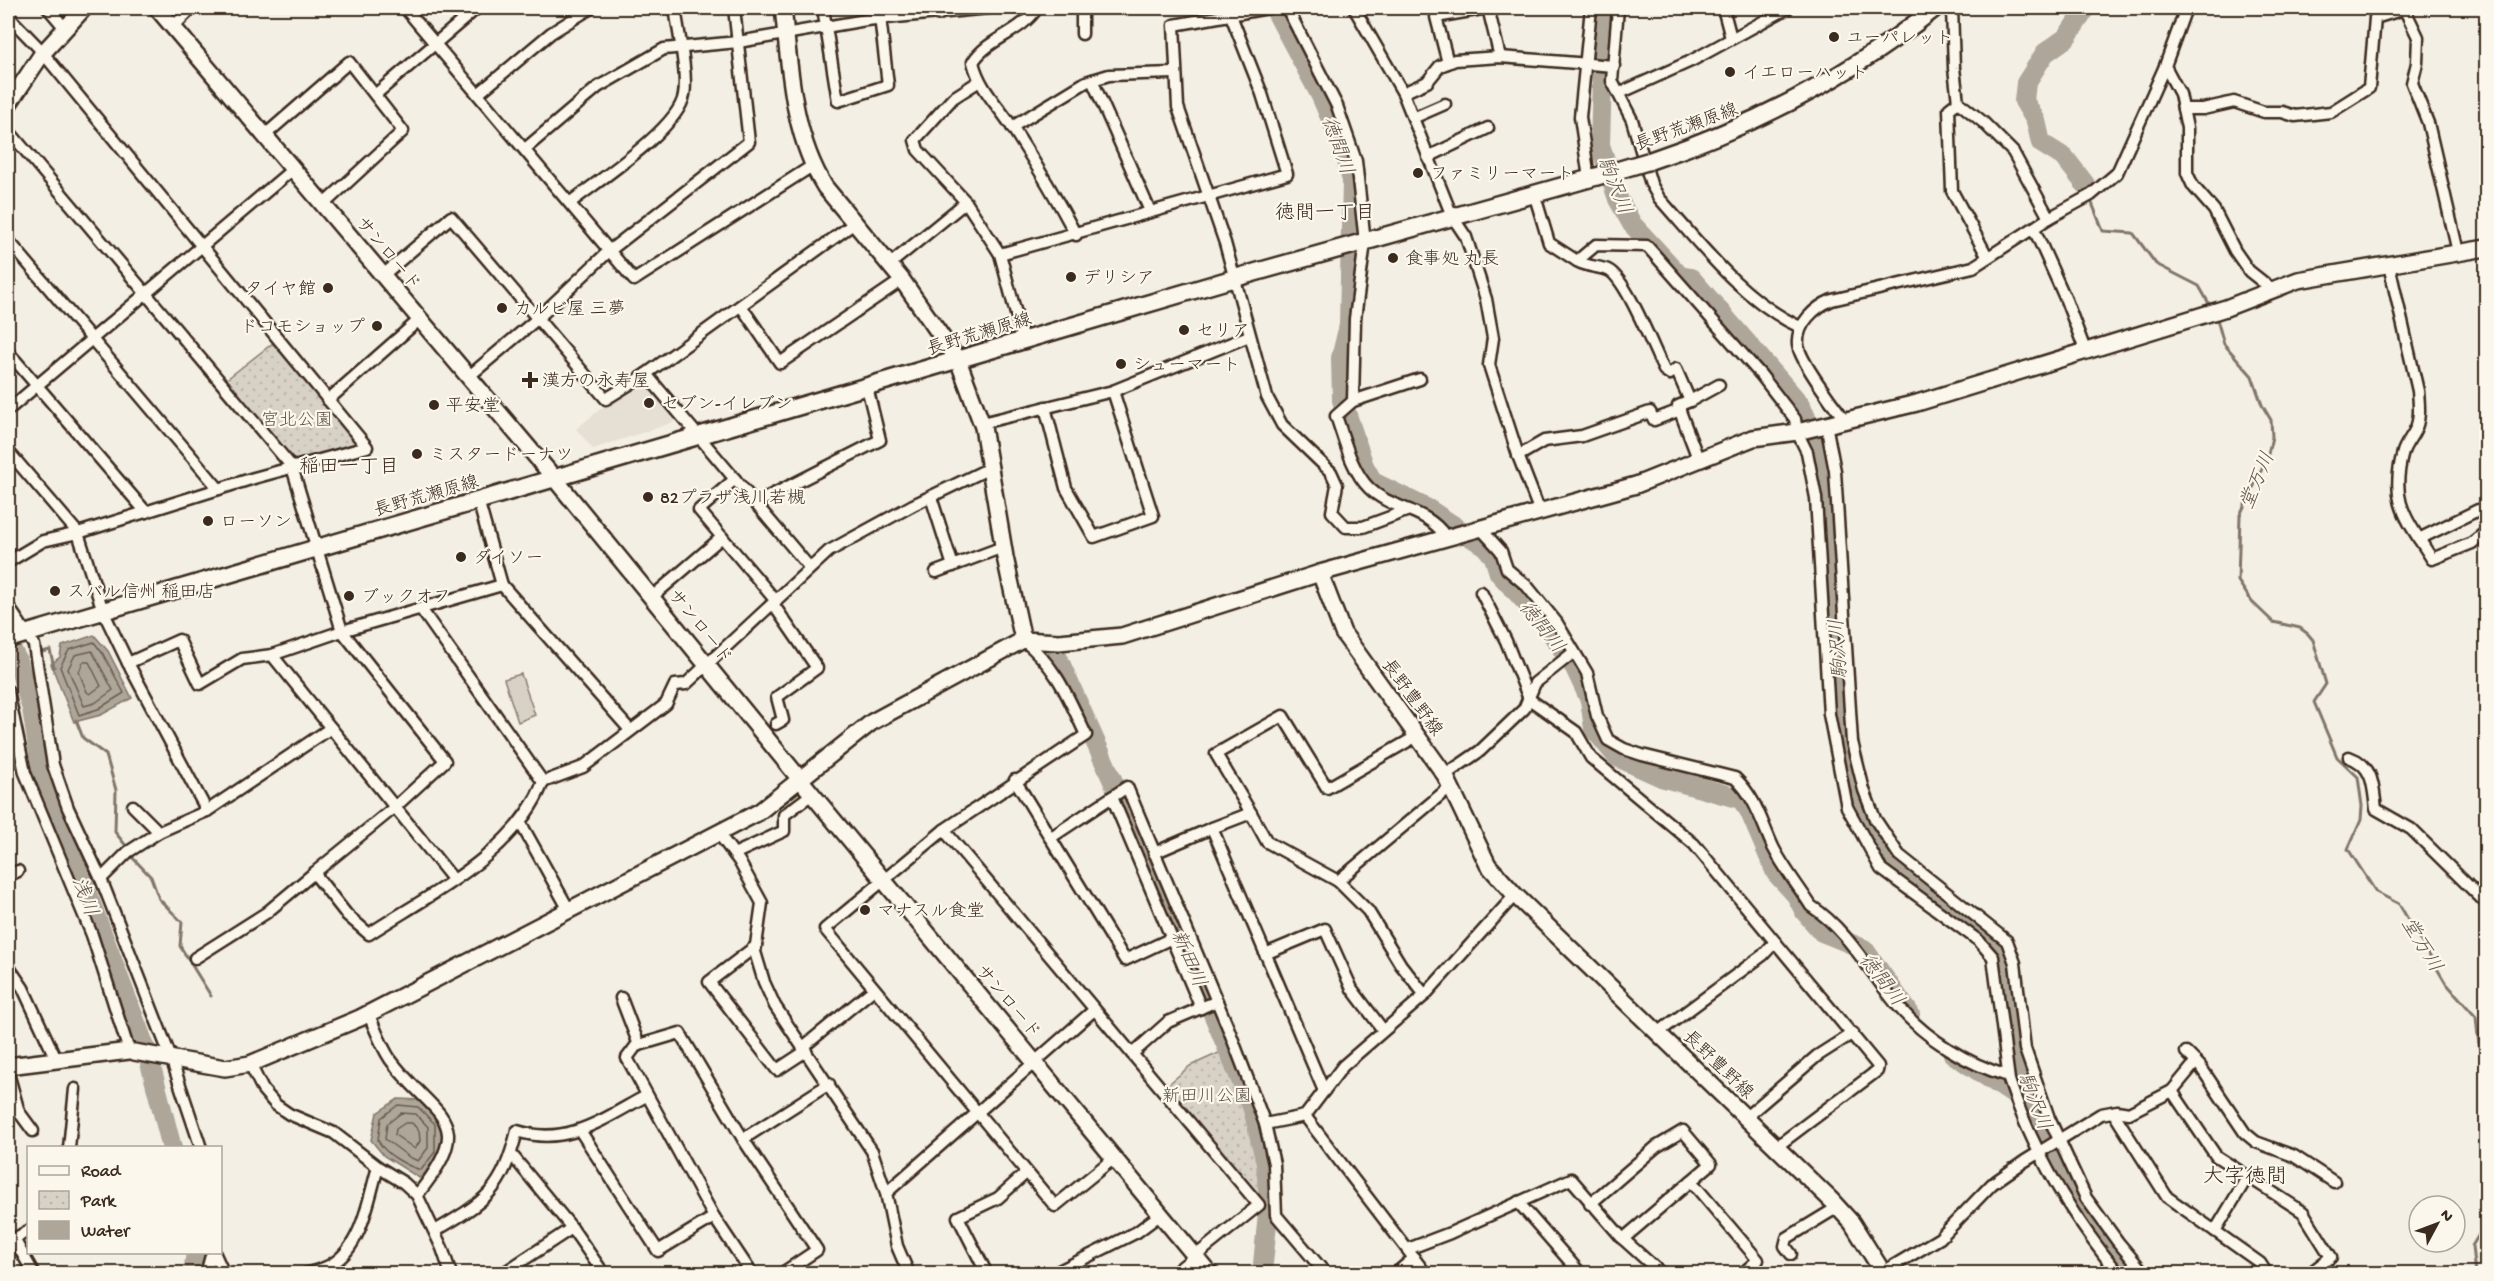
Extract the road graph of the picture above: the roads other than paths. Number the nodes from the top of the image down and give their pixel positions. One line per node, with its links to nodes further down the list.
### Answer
1 (48, 8): 31 (street)
2 (84, 8): 31 (street)
3 (157, 8): 32 (street, サンロード)
4 (192, 8): 32 (street)
5 (405, 8): 38 (street)
6 (477, 8): 38 (street)
7 (591, 8): 52 (street)
8 (675, 8): 39 (street)
9 (734, 8): 37 (street)
10 (783, 8): 34 (street)
11 (823, 8): 33 (street)
12 (989, 8): 27 (street)
13 (1037, 8): 48 (street)
14 (1082, 8): 35 (street)
15 (1265, 8): 28 (street)
16 (1287, 8): 79 (street)
17 (1354, 8): 49 (street)
18 (1488, 8): 41 (street); 42 (street)
19 (1591, 8): 43 (street)
20 (1618, 8): 44 (street)
21 (1723, 8): 36 (street)
22 (1788, 8): 36 (street)
23 (1935, 8): 66 (main road, 長野荒瀬原線, bridge)
24 (1952, 8): 54 (street)
25 (2186, 8): 45 (street)
26 (2404, 8): 56 (street); 83 (street)
27 (937, 10): 29 (street)
28 (1229, 11): 46 (street); 68 (street)
29 (879, 13): 33 (street); 33 (street)
30 (8, 16): 40 (street)
31 (64, 27): 40 (street)
32 (172, 27): 61 (street, サンロード)
33 (826, 27): 34 (street)
34 (786, 34): 37 (street); 64 (street)
35 (1082, 34)
36 (1731, 38): 50 (street)
37 (738, 42): 39 (street); 82 (street)
38 (435, 44): 51 (street); 52 (street)
39 (681, 47): 62 (street); 69 (street)
40 (42, 54): 53 (street); 80 (street)
41 (1500, 57): 42 (street); 43 (street)
42 (1448, 63): 49 (street)
43 (1588, 64): 44 (street); 66 (street)
44 (1611, 65): 50 (street)
45 (2165, 66): 56 (street); 74 (street)
46 (1174, 73): 47 (street); 68 (street)
47 (1092, 80): 58 (street); 72 (street)
48 (978, 82): 58 (street); 70 (street)
49 (1403, 93): 57 (street)
50 (1620, 93): 97 (street)
51 (376, 94): 61 (street); 71 (street)
52 (478, 94): 62 (street)
53 (8, 102)
54 (1958, 102): 74 (street); 85 (street)
55 (1445, 104): 57 (street)
56 (2183, 109): 92 (street)
57 (1413, 118): 63 (street)
58 (1012, 127): 77 (street)
59 (1488, 128): 63 (street)
60 (8, 130): 93 (street)
61 (264, 136): 65 (street, サンロード)
62 (525, 149): 69 (street)
63 (1428, 157): 73 (street)
64 (812, 166): 75 (street); 82 (street)
65 (293, 169): 71 (street, サンロード); 80 (street)
66 (1592, 178): 67 (main road, 長野荒瀬原線)
67 (1534, 193): 73 (main road, 長野荒瀬原線); 86 (street)
68 (1208, 196): 72 (street); 90 (street)
69 (571, 202): 82 (street)
70 (966, 202): 84 (street); 87 (street)
71 (323, 205): 89 (street, サンロード)
72 (1150, 211): 77 (street)
73 (1452, 216): 79 (main road, 長野荒瀬原線); 123 (street)
74 (2049, 218): 76 (street)
75 (856, 222): 87 (street); 94 (street)
76 (2034, 229): 85 (street); 101 (street)
77 (1076, 235): 84 (street)
78 (8, 240): 99 (street)
79 (1363, 243): 90 (main road, 長野荒瀬原線); 113 (street)
80 (201, 246): 93 (street); 111 (street)
81 (2487, 248): 83 (street)
82 (609, 251): 95 (street)
83 (2458, 252): 88 (street)
84 (1000, 254): 100 (street)
85 (1987, 256): 97 (street)
86 (1577, 261): 112 (street); 120 (street)
87 (890, 264): 91 (street)
88 (2389, 265): 92 (street); 142 (street)
89 (382, 276): 95 (street); 96 (street, サンロード)
90 (1235, 278): 98 (street); 100 (main road, 長野荒瀬原線)
91 (902, 280): 94 (street); 103 (street)
92 (2273, 290): 101 (street)
93 (145, 293): 99 (street); 125 (street)
94 (741, 306): 104 (street)
95 (537, 319): 104 (street); 105 (street)
96 (419, 320): 105 (street, サンロード); 111 (street)
97 (1800, 327): 117 (street)
98 (1249, 336): 110 (street); 133 (street)
99 (91, 339): 107 (street); 129 (street)
100 (1023, 340): 103 (main road, 長野荒瀬原線)
101 (2085, 350): 117 (street)
102 (8, 352): 107 (street)
103 (958, 360): 109 (main road, 長野荒瀬原線); 118 (street)
104 (646, 374): 121 (street)
105 (467, 378): 127 (street, サンロード)
106 (1420, 379): 113 (street)
107 (36, 385): 115 (street); 135 (street)
108 (1719, 385): 112 (street)
109 (867, 387): 121 (main road, 長野荒瀬原線); 132 (street)
110 (1113, 390): 114 (street); 114 (street)
111 (328, 400): 125 (street)
112 (1690, 401): 116 (street)
113 (1352, 402): 133 (street)
114 (1046, 407): 118 (street)
115 (8, 410)
116 (1680, 410): 123 (street); 124 (street)
117 (1845, 420): 119 (street)
118 (982, 423): 126 (street)
119 (1824, 425): 120 (street); 240 (street)
120 (1800, 431): 124 (street); 226 (street)
121 (699, 436): 127 (main road, 長野荒瀬原線); 128 (street)
122 (8, 451): 139 (street)
123 (1518, 456): 136 (street)
124 (1699, 461): 136 (street)
125 (292, 467): 129 (street); 143 (street)
126 (992, 467): 130 (street); 144 (street)
127 (555, 479): 131 (main road, 長野荒瀬原線); 152 (street, サンロード)
128 (735, 479): 132 (street); 141 (street)
129 (219, 489): 135 (street)
130 (931, 497): 146 (street); 147 (street)
131 (478, 500): 143 (main road, 長野荒瀬原線); 150 (street)
132 (756, 503): 147 (street)
133 (1409, 510): 140 (street)
134 (2478, 510): 142 (street)
135 (146, 512): 139 (street)
136 (1540, 512): 137 (street)
137 (1476, 530): 140 (street); 161 (street)
138 (2487, 532): 142 (street)
139 (78, 533): 145 (street); 156 (street)
140 (1449, 536): 149 (street)
141 (722, 537): 152 (street); 153 (street)
142 (2419, 539)
143 (317, 546): 156 (main road, 長野荒瀬原線); 157 (street)
144 (1004, 547): 146 (street); 159 (street)
145 (8, 562)
146 (953, 566): 148 (street)
147 (810, 568): 153 (street)
148 (936, 572)
149 (1320, 573): 159 (street); 169 (street, 長野豊野線)
150 (502, 585): 155 (street); 168 (street)
151 (1481, 592): 165 (street)
152 (652, 597): 163 (street, サンロード)
153 (775, 602): 163 (street); 166 (street)
154 (8, 606): 158 (street)
155 (421, 609): 157 (street); 174 (street)
156 (103, 611): 158 (main road, 長野荒瀬原線); 162 (street)
157 (342, 631): 160 (street); 178 (street)
158 (19, 635): 192 (street)
159 (1023, 640): 171 (street); 172 (street)
160 (272, 655): 162 (street); 167 (street)
161 (1570, 656): 165 (street); 226 (street)
162 (128, 663): 179 (street)
163 (708, 665): 168 (street); 171 (street, サンロード)
164 (8, 698): 216 (street)
165 (1529, 699): 173 (street); 200 (street)
166 (776, 724)
167 (331, 728): 178 (street); 179 (street)
168 (630, 730): 174 (street)
169 (1417, 736): 173 (street, 長野豊野線); 180 (street)
170 (2349, 757): 197 (street)
171 (800, 780): 175 (street, サンロード); 185 (street)
172 (1015, 780): 183 (street); 186 (street)
173 (1448, 781): 195 (street); 196 (street, 長野豊野線)
174 (543, 782): 181 (street)
175 (812, 794): 188 (street); 194 (street, サンロード)
176 (1112, 797): 186 (street); 187 (street); 199 (street)
177 (133, 806): 184 (street)
178 (395, 807): 190 (street); 193 (street)
179 (207, 811): 184 (street)
180 (1251, 813): 182 (street); 195 (street)
181 (520, 822): 193 (street); 198 (street)
182 (1212, 828): 187 (street); 202 (street)
183 (944, 830): 194 (street); 209 (street)
184 (159, 832): 192 (street)
185 (719, 834): 188 (street); 198 (street)
186 (1050, 838): 199 (street)
187 (1154, 853): 208 (street)
188 (734, 854): 201 (street)
189 (18, 871): 191 (street)
190 (314, 873): 193 (street); 203 (street)
191 (8, 876)
192 (101, 879): 219 (street)
193 (453, 879)
194 (882, 880): 205 (street); 222 (street, サンロード)
195 (1338, 881): 206 (street)
196 (1515, 895): 206 (street); 212 (street, 長野豊野線)
197 (2487, 903)
198 (569, 910): 210 (street)
199 (1172, 938): 208 (street)
200 (1774, 942): 212 (street); 213 (street)
201 (756, 946): 215 (street); 215 (street)
202 (1265, 954): 211 (street); 229 (street)
203 (195, 958)
204 (8, 966): 220 (street)
205 (874, 989): 215 (street); 233 (street)
206 (1425, 995): 211 (street)
207 (621, 998): 214 (street)
208 (1209, 1005): 218 (street); 236 (street)
209 (1094, 1010): 218 (street); 222 (street)
210 (368, 1013): 223 (street); 253 (street)
211 (1383, 1030): 229 (street)
212 (1659, 1032): 235 (street, 長野豊野線)
213 (1853, 1033): 235 (street); 243 (street)
214 (639, 1045): 231 (street); 239 (street)
215 (805, 1049): 227 (street)
216 (132, 1051): 219 (street); 220 (street)
217 (2186, 1052): 221 (street)
218 (1132, 1054): 268 (street)
219 (168, 1057): 223 (street); 242 (street)
220 (56, 1059): 224 (street)
221 (2196, 1062): 230 (street); 251 (street)
222 (1035, 1063): 233 (street); 246 (street, サンロード)
223 (250, 1064): 247 (street)
224 (8, 1066)
225 (8, 1073): 237 (street)
226 (2009, 1078): 244 (street)
227 (830, 1084): 239 (street); 252 (street)
228 (75, 1089): 241 (street)
229 (1324, 1091): 234 (street)
230 (2172, 1091): 232 (street); 249 (street)
231 (646, 1096): 238 (street); 258 (street)
232 (2113, 1112): 240 (street); 261 (street)
233 (978, 1113): 248 (street); 252 (street)
234 (1305, 1116): 236 (street); 264 (street)
235 (1746, 1117): 243 (street, 長野豊野線)
236 (1265, 1124): 284 (street)
237 (33, 1131)
238 (580, 1132): 245 (street); 258 (street)
239 (743, 1139): 278 (street)
240 (2059, 1140): 244 (street); 291 (street)
241 (69, 1146)
242 (200, 1146)
243 (1776, 1147): 256 (street, 長野豊野線)
244 (2042, 1151): 269 (street); 290 (street)
245 (511, 1154): 259 (street); 260 (street)
246 (1114, 1158): 248 (street); 257 (street, サンロード)
247 (378, 1167): 253 (street); 273 (street)
248 (1026, 1173): 280 (street)
249 (2248, 1176): 261 (street); 293 (street)
250 (1691, 1180): 255 (street); 263 (street); 289 (street)
251 (2334, 1182)
252 (886, 1193): 279 (street)
253 (417, 1195): 260 (street)
254 (1518, 1202): 255 (street); 264 (street); 287 (street)
255 (1590, 1204): 263 (street)
256 (1838, 1208): 267 (street); 269 (street, 長野豊野線)
257 (1161, 1214): 268 (street, サンロード); 281 (street)
258 (714, 1216): 277 (street)
259 (572, 1228): 275 (street); 276 (street)
260 (435, 1231): 274 (street)
261 (2215, 1231): 292 (street)
262 (27, 1232): 270 (street)
263 (1623, 1239): 288 (street)
264 (1411, 1253): 285 (street); 286 (street)
265 (212, 1254): 271 (street)
266 (214, 1254): 272 (street)
267 (1791, 1254)
268 (1195, 1256): 282 (street); 283 (street, サンロード)
269 (1884, 1273)
270 (34, 1274)
271 (206, 1274)
272 (224, 1274)
273 (305, 1274)
274 (451, 1274)
275 (502, 1274)
276 (604, 1274)
277 (752, 1274)
278 (781, 1274)
279 (909, 1274)
280 (987, 1274)
281 (1053, 1274)
282 (1173, 1274)
283 (1210, 1274)
284 (1326, 1274)
285 (1395, 1274)
286 (1426, 1274)
287 (1581, 1274)
288 (1662, 1274)
289 (1742, 1274)
290 (2119, 1274)
291 (2145, 1274)
292 (2267, 1274)
293 (2309, 1274)

